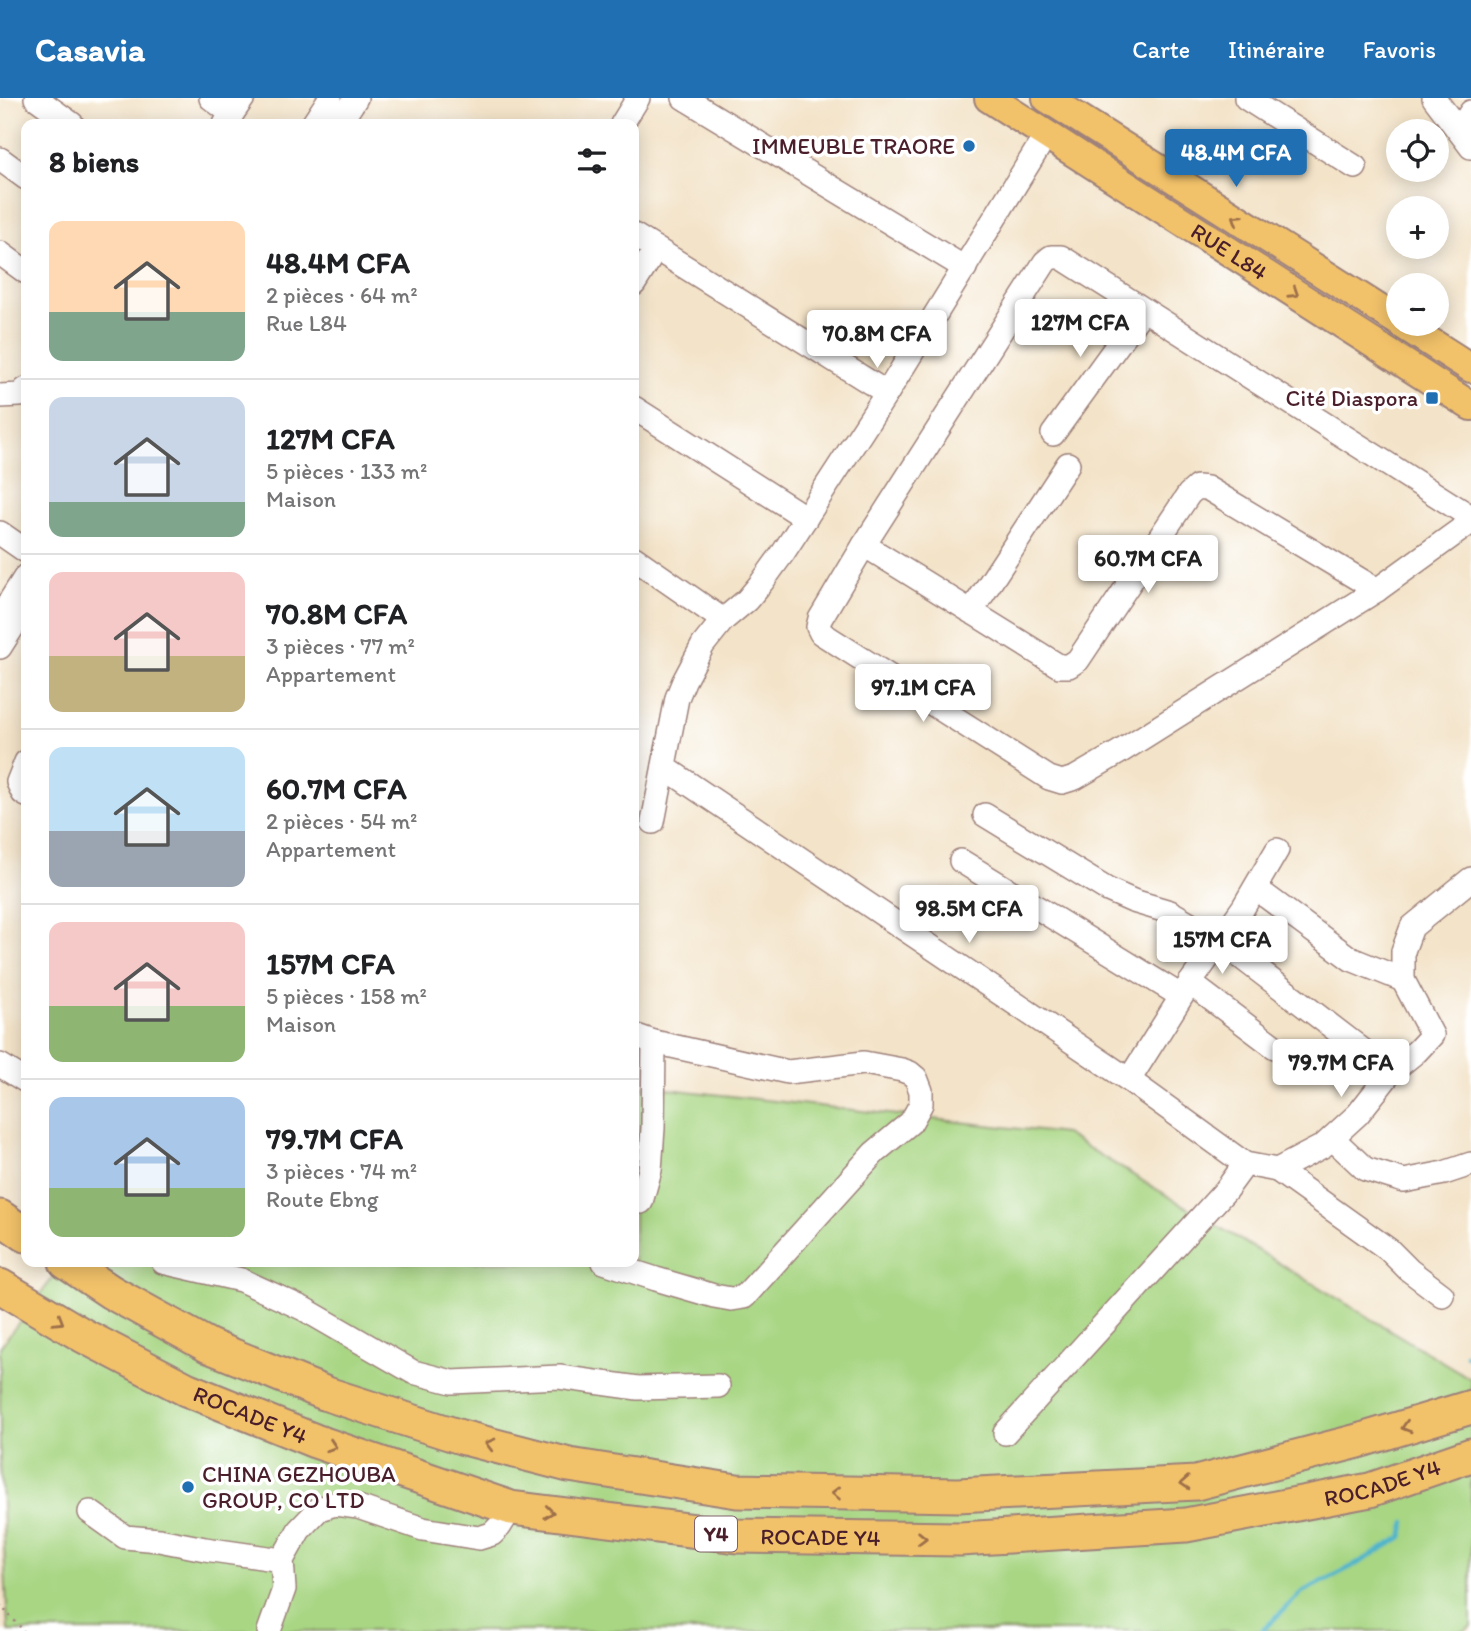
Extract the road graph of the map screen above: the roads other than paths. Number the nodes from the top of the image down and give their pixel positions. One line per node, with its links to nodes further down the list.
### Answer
1 (36, 98): 12 (street)
2 (211, 98): 11 (street)
3 (330, 98): 13 (street)
4 (356, 98): 14 (street)
5 (638, 98): 15 (street)
6 (684, 98): 27 (street)
7 (989, 98): 18 (main road, RUE L84)
8 (1047, 98): 17 (main road, RUE L84)
9 (1246, 98): 21 (street)
10 (1434, 98): 16 (street)
11 (233, 112)
12 (65, 119)
13 (316, 119)
14 (342, 119)
15 (625, 119)
16 (1467, 130)
17 (1104, 133): 20 (main road); 30 (main road, RUE L84, one-way to 17)
18 (1046, 135): 20 (main road, RUE L84); 27 (street)
19 (0, 159): 22 (street)
20 (1086, 161): 36 (main road, RUE L84, one-way to 36)
21 (1355, 167)
22 (21, 174)
23 (639, 238): 24 (street)
24 (656, 249): 28 (street); 33 (street)
25 (0, 253): 26 (street)
26 (21, 268)
27 (965, 268): 33 (street)
28 (639, 276)
29 (1143, 310): 38 (street); 41 (street); 43 (street)
30 (1386, 314)
31 (1421, 336): 32 (main road, RUE L84)
32 (1471, 368)
33 (887, 393): 40 (street)
34 (21, 394): 35 (street)
35 (0, 396)
36 (1471, 406)
37 (639, 411): 40 (street)
38 (1053, 434)
39 (1068, 464): 48 (street)
40 (806, 518): 50 (street)
41 (1471, 520): 46 (street)
42 (0, 533): 44 (street)
43 (864, 545): 46 (street); 48 (street)
44 (21, 548)
45 (639, 561): 50 (street)
46 (1377, 590): 48 (street)
47 (21, 593): 51 (street)
48 (971, 612)
49 (21, 614): 51 (street)
50 (723, 620): 52 (street)
51 (9, 633)
52 (664, 767): 54 (street); 65 (street)
53 (985, 815): 59 (street)
54 (653, 822)
55 (1277, 850): 58 (street)
56 (961, 861): 61 (street)
57 (1471, 879): 60 (street)
58 (1255, 888): 59 (street); 60 (street)
59 (1220, 941): 61 (street); 64 (street)
60 (1403, 980): 64 (street)
61 (1186, 990): 63 (street); 65 (street)
62 (644, 1039): 70 (street); 73 (street)
63 (1275, 1047)
64 (1391, 1072): 66 (street)
65 (1129, 1080): 67 (street)
66 (1332, 1138): 68 (street); 69 (street)
67 (1245, 1164): 69 (street); 78 (street)
68 (1471, 1164)
69 (1277, 1170): 75 (street)
70 (641, 1202)
71 (74, 1267): 77 (highway, ROCADE Y4 / Y4, one-way to 71)
72 (185, 1267): 76 (street)
73 (619, 1267)
74 (0, 1286): 80 (highway, ROCADE Y4 / Y4, one-way to 80)
75 (1442, 1295)
76 (718, 1386)
77 (1471, 1407)
78 (1005, 1433)
79 (1471, 1455): 80 (highway, ROCADE Y4 / Y4, one-way to 79)
80 (511, 1508): 82 (street)
81 (90, 1512): 82 (street)
82 (282, 1560): 83 (street)
83 (269, 1631)

